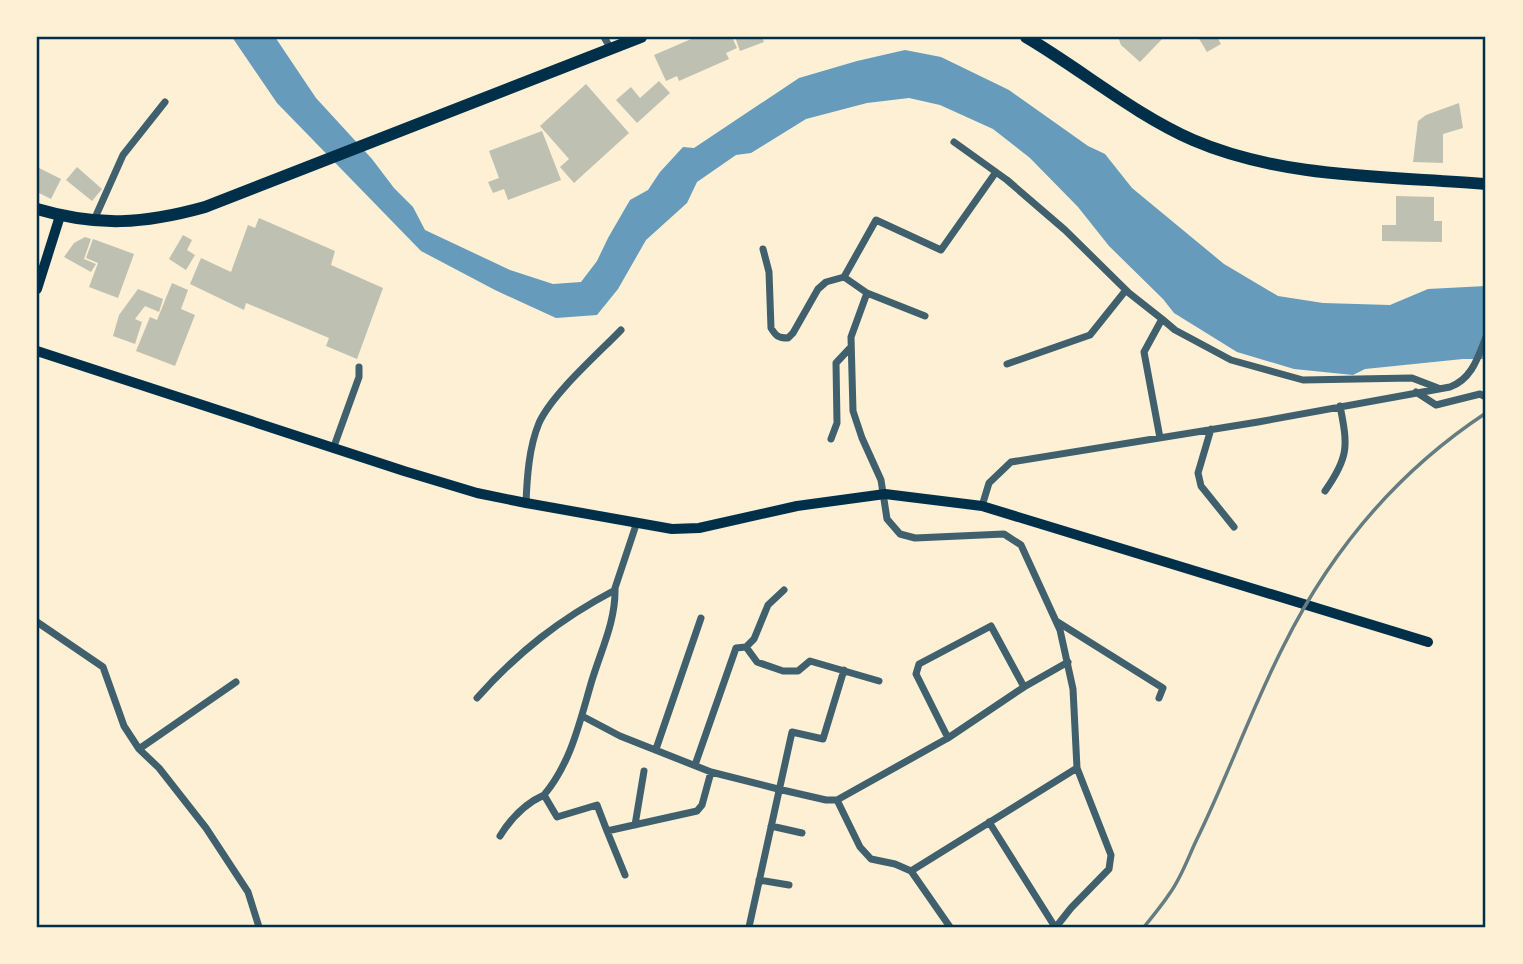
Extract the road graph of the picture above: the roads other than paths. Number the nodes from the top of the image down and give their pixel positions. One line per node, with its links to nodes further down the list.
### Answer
1 (604, 37): 4 (street)
2 (638, 37): 4 (highway)
3 (1026, 37): 8 (highway)
4 (611, 49): 11 (highway)
5 (165, 102): 11 (street)
6 (954, 142): 7 (street)
7 (996, 172): 13 (street); 15 (street)
8 (1486, 184)
9 (37, 209): 10 (highway)
10 (60, 216): 11 (highway); 14 (main road)
11 (94, 220)
12 (763, 249): 13 (street)
13 (844, 277): 16 (street)
14 (37, 289)
15 (1126, 290): 18 (street); 23 (street)
16 (867, 293): 17 (street); 21 (street)
17 (925, 316)
18 (1162, 319): 25 (street); 30 (street)
19 (621, 330): 35 (street)
20 (1486, 337): 25 (street)
21 (851, 347): 31 (street); 34 (street)
22 (37, 351): 32 (main road)
23 (1007, 364)
24 (359, 367): 32 (street)
25 (1437, 388): 26 (street)
26 (1416, 392): 27 (street); 28 (street)
27 (1486, 397)
28 (1340, 407): 29 (street); 33 (street)
29 (1211, 429): 30 (street); 38 (street)
30 (1160, 438): 36 (street)
31 (831, 439)
32 (333, 449): 35 (main road)
33 (1325, 491)
34 (885, 494): 36 (main road); 37 (main road); 42 (street)
35 (526, 503): 37 (main road)
36 (982, 506): 44 (main road)
37 (636, 522): 39 (street)
38 (1234, 527)
39 (615, 590): 51 (street); 53 (street)
40 (784, 590): 45 (street)
41 (701, 618): 55 (street)
42 (1055, 620): 46 (street); 52 (street)
43 (37, 622): 56 (street)
44 (1428, 642)
45 (746, 647): 47 (street); 57 (street)
46 (1068, 662): 50 (street); 58 (street)
47 (844, 670): 48 (street); 61 (street)
48 (879, 681)
49 (236, 682): 56 (street)
50 (1024, 687): 54 (street); 54 (street)
51 (477, 698)
52 (1160, 698)
53 (584, 717): 55 (street); 62 (street)
54 (948, 738): 63 (street)
55 (656, 748): 57 (street)
56 (139, 749): 74 (street)
57 (695, 765): 60 (street)
58 (1077, 768): 64 (street); 77 (street)
59 (644, 771): 65 (street)
60 (711, 772): 61 (street); 65 (street)
61 (778, 789): 63 (street); 66 (street)
62 (544, 795): 67 (street); 69 (street)
63 (837, 800): 70 (street)
64 (989, 822): 70 (street); 77 (street)
65 (635, 825): 67 (street)
66 (771, 826): 68 (street); 72 (street)
67 (607, 831): 71 (street)
68 (802, 833)
69 (500, 836)
70 (911, 871): 76 (street)
71 (625, 875)
72 (759, 880): 73 (street); 75 (street)
73 (789, 885)
74 (259, 927)
75 (749, 927)
76 (950, 927)
77 (1055, 927)

